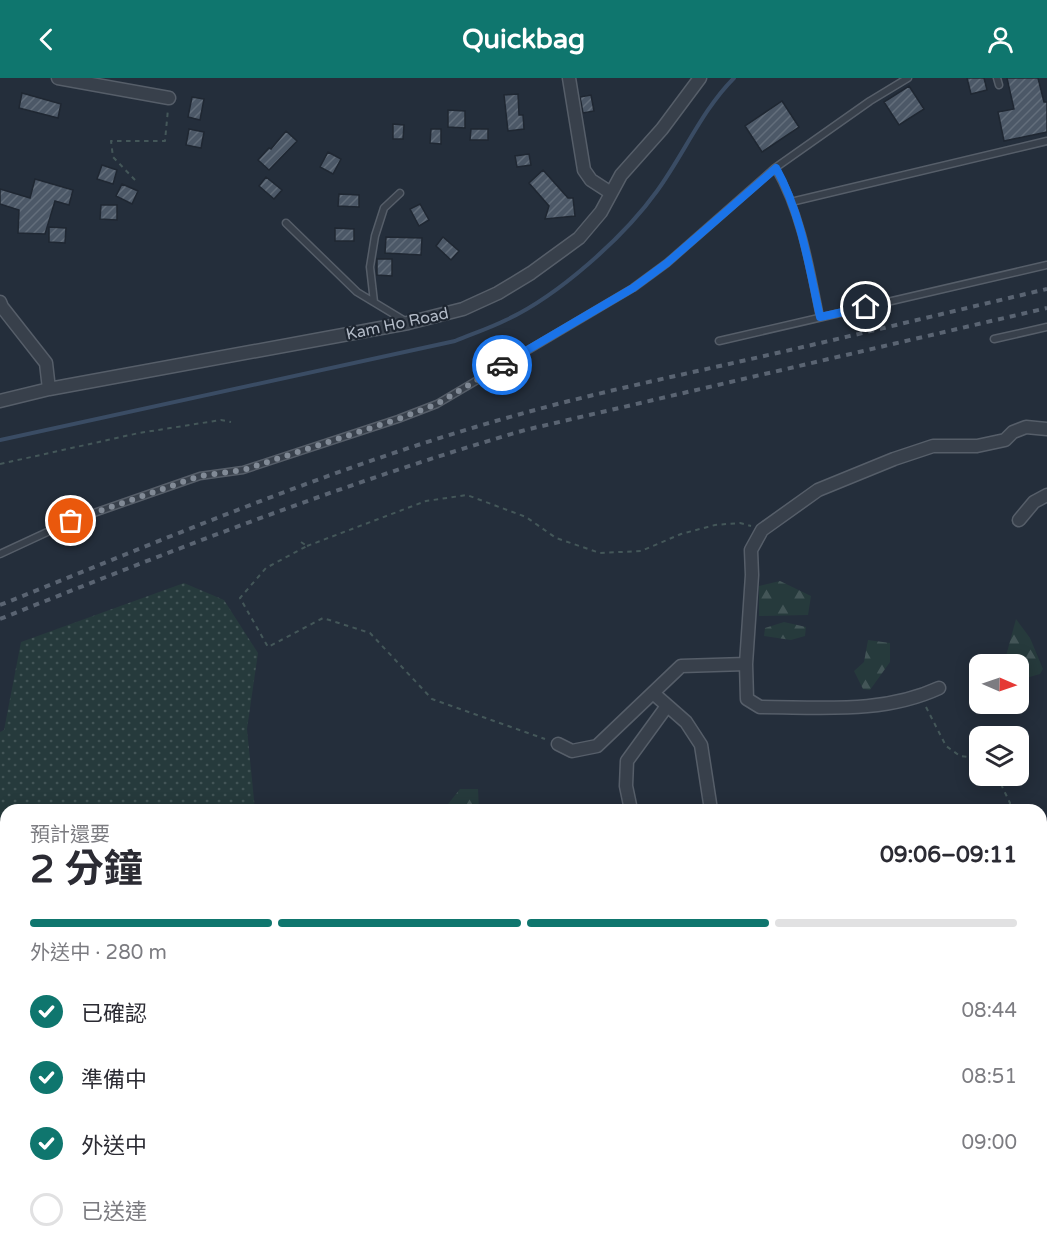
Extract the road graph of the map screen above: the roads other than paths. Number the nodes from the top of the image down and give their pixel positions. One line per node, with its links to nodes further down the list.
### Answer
1 (58, 78): 5 (street)
2 (569, 78): 8 (street)
3 (700, 78): 8 (street, Kam Ho Road)
4 (908, 78): 7 (lane)
5 (169, 98)
6 (1047, 141): 10 (lane)
7 (776, 168): 10 (lane); 25 (lane)
8 (611, 193): 16 (street, Kam Ho Road)
9 (400, 194): 14 (lane)
10 (791, 202): 15 (lane)
11 (286, 223): 14 (lane)
12 (1047, 265): 15 (lane)
13 (0, 302): 20 (street)
14 (374, 302): 16 (lane)
15 (820, 317): 19 (lane)
16 (408, 323): 20 (street, Kam Ho Road)
17 (1047, 327): 18 (lane)
18 (994, 339)
19 (719, 341)
20 (49, 389): 21 (street, Kam Ho Road)
21 (0, 401)
22 (1047, 429): 26 (street)
23 (1047, 495): 24 (street)
24 (1019, 520)
25 (0, 555)
26 (746, 664): 27 (street); 28 (street)
27 (939, 688)
28 (652, 693): 29 (street); 30 (street)
29 (667, 706): 31 (street); 32 (street)
30 (558, 744)
31 (630, 804)
32 (710, 804)

